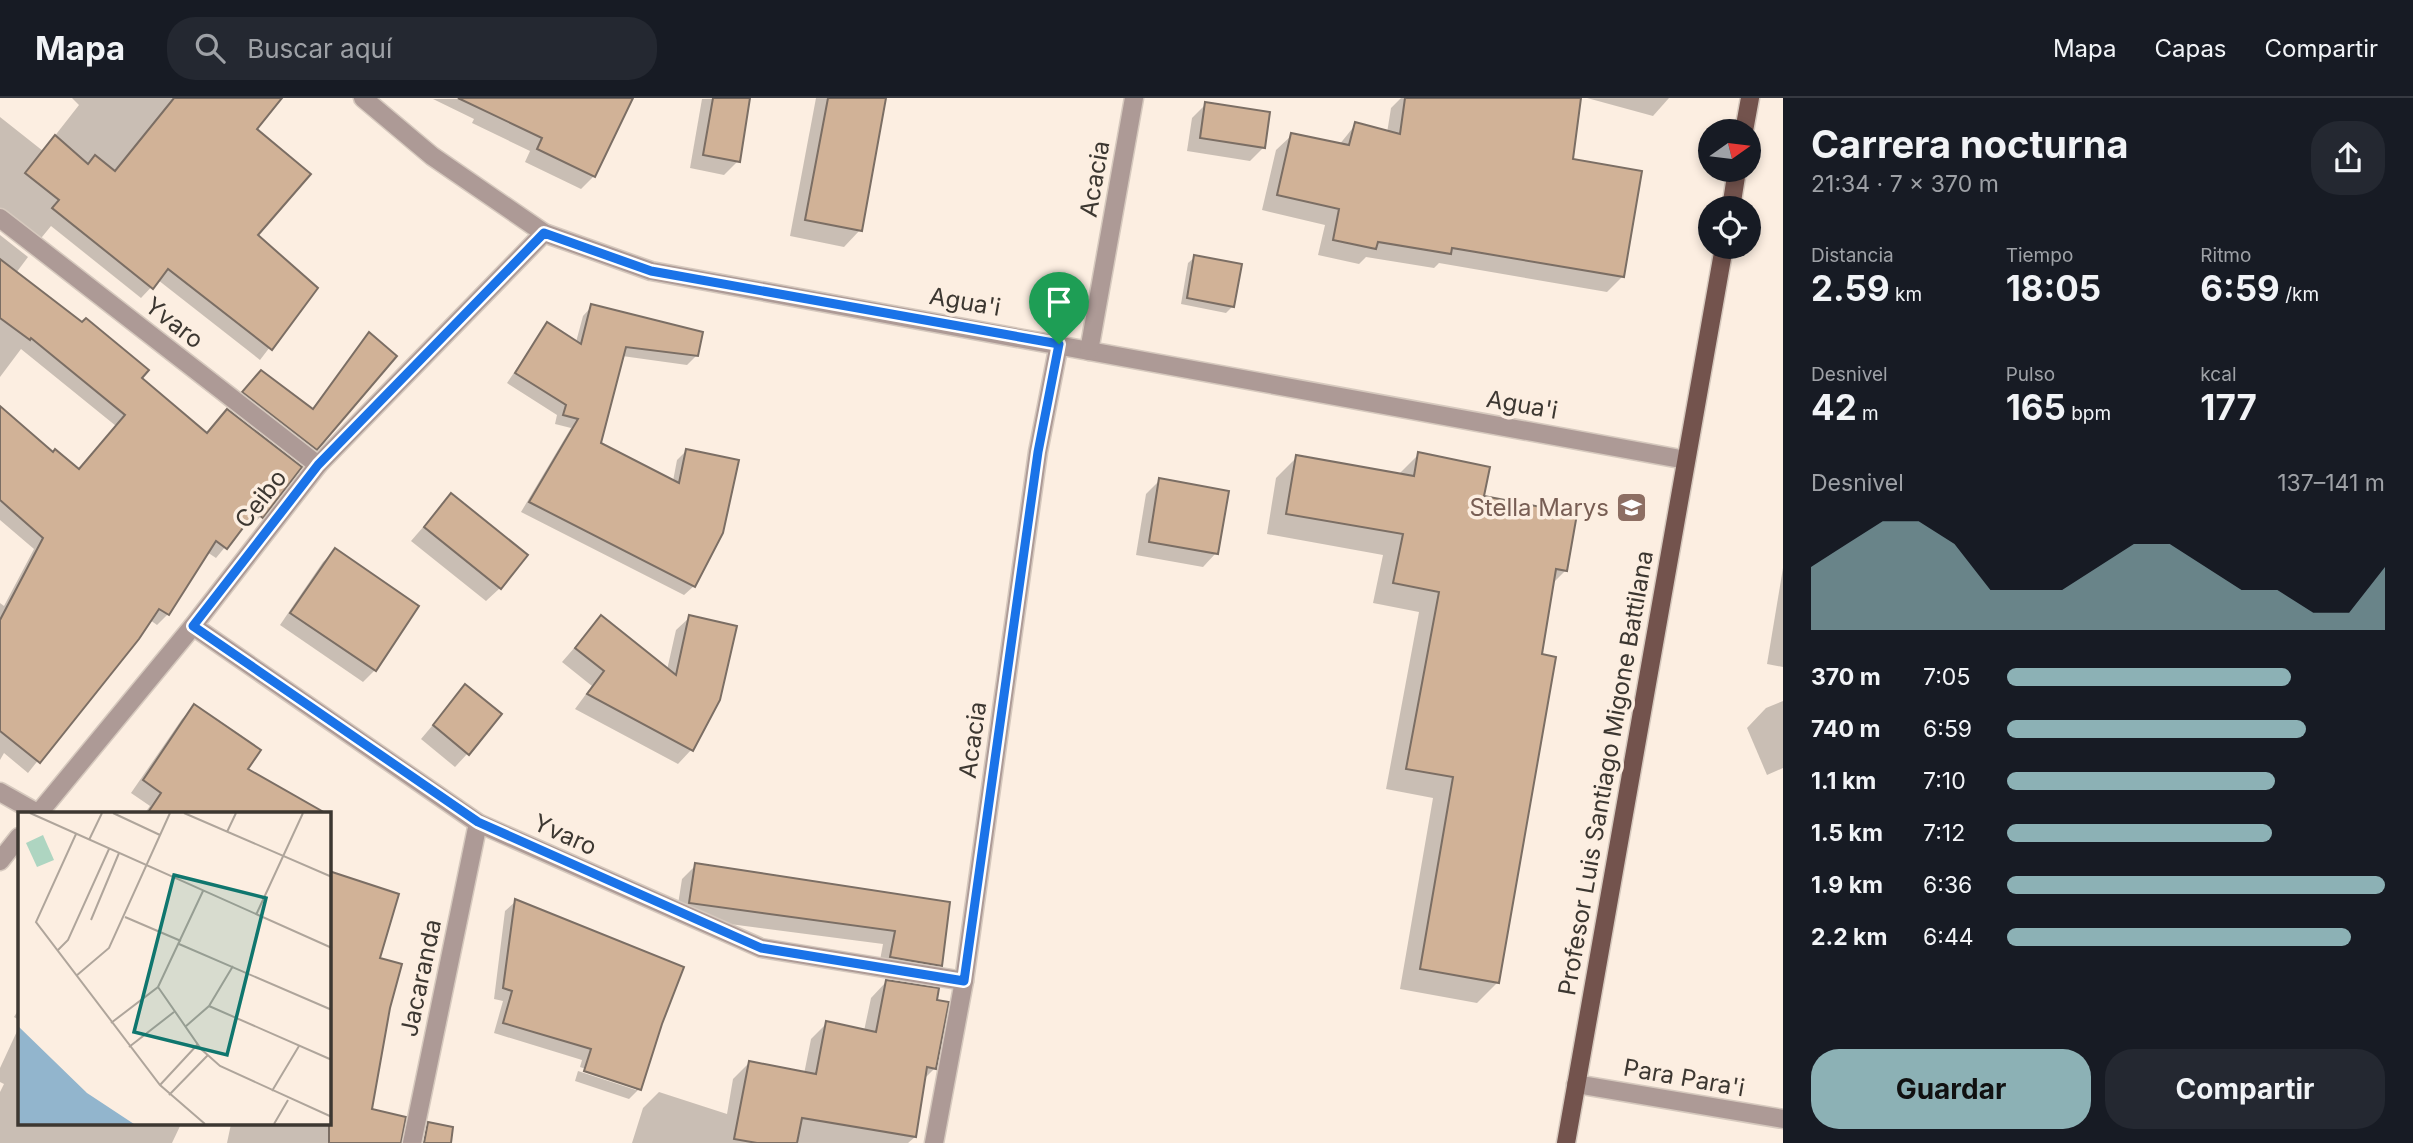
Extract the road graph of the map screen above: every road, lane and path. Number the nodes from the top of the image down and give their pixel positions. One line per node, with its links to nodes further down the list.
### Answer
1 (363, 98): 6 (street, Agua'i)
2 (1134, 98): 9 (street, Acacia)
3 (1750, 98): 4 (main road)
4 (1746, 119)
5 (0, 218): 11 (street, Yvaro)
6 (544, 233): 8 (street, Agua'i); 11 (street, Ceibo)
7 (1722, 259): 10 (main road, Profesor Luis Santiago Migone Battilana)
8 (1059, 344): 9 (street, Agua'i); 19 (street, Acacia)
9 (1090, 351): 10 (street, Agua'i)
10 (1686, 460): 20 (main road, Profesor Luis Santiago Migone Battilana)
11 (318, 465): 12 (street, Ceibo)
12 (193, 626): 15 (street, Ceibo); 16 (street, Yvaro)
13 (0, 792): 14 (street)
14 (35, 812)
15 (40, 812)
16 (478, 822): 19 (street, Yvaro); 22 (street, Jacaranda)
17 (18, 838): 18 (street)
18 (0, 861)
19 (964, 981): 23 (street, Acacia)
20 (1576, 1084): 21 (street, Para Para'i); 24 (main road, Profesor Luis Santiago Migone Battilana)
21 (1783, 1119)
22 (412, 1143)
23 (934, 1143)
24 (1566, 1143)

